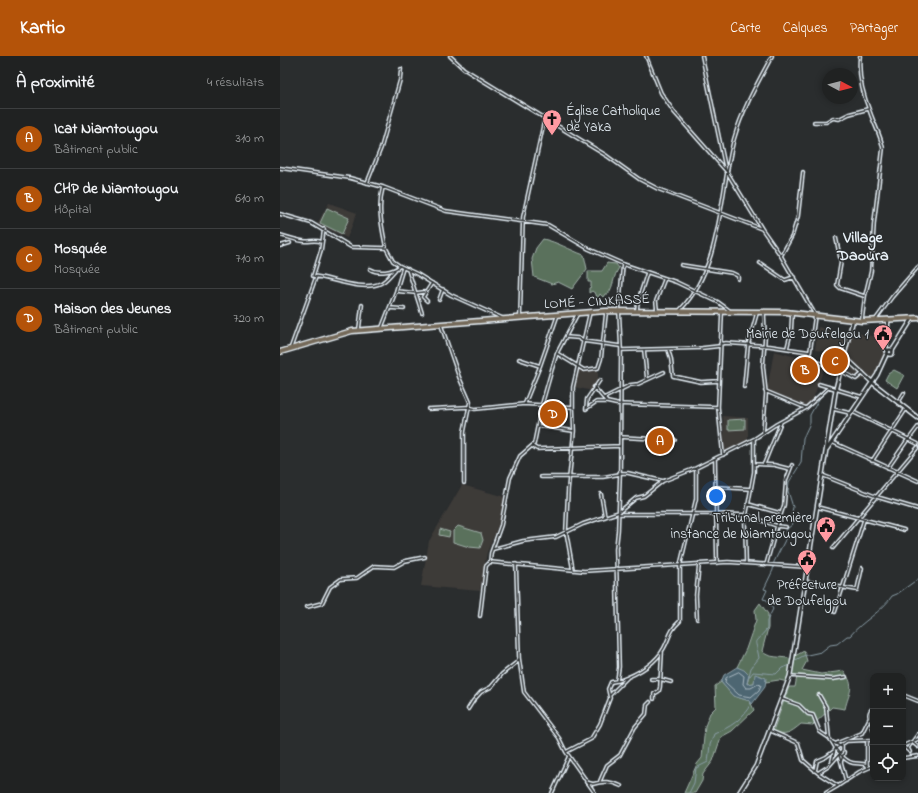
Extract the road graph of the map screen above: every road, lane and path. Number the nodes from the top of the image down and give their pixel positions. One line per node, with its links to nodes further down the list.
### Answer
1 (450, 56): 8 (street)
2 (646, 56): 11 (street)
3 (702, 56): 11 (street)
4 (772, 56): 11 (street)
5 (860, 56): 7 (street)
6 (401, 69): 13 (street)
7 (868, 109): 9 (street); 48 (street)
8 (545, 117): 15 (street); 17 (street)
9 (814, 122)
10 (280, 168): 13 (street)
11 (727, 172): 15 (street); 19 (street)
12 (803, 172): 26 (street)
13 (367, 183): 14 (street)
14 (383, 187): 17 (street); 25 (street)
15 (720, 213): 19 (street); 35 (street)
16 (280, 214): 18 (street)
17 (523, 221): 28 (street); 70 (street)
18 (324, 229): 22 (street); 25 (street)
19 (762, 229): 26 (street)
20 (280, 235): 22 (street)
21 (836, 238): 48 (street)
22 (322, 242): 38 (street)
23 (290, 243): 24 (street)
24 (280, 246)
25 (386, 248): 30 (street)
26 (781, 256): 39 (street)
27 (760, 263): 39 (street)
28 (623, 264): 37 (street); 54 (street)
29 (681, 265): 35 (street)
30 (400, 266): 32 (street); 36 (street)
31 (918, 267): 75 (street)
32 (403, 268): 34 (street); 44 (street)
33 (370, 269): 36 (street)
34 (408, 269): 42 (street); 47 (street)
35 (705, 269): 41 (street); 45 (street)
36 (395, 270): 38 (street)
37 (647, 272): 40 (street); 55 (street)
38 (316, 277): 88 (street)
39 (794, 277): 68 (street)
40 (665, 278): 45 (street); 56 (street)
41 (738, 279)
42 (432, 283): 43 (street); 46 (street)
43 (443, 289): 50 (street); 69 (street)
44 (396, 291): 47 (street); 52 (street)
45 (694, 291): 57 (street); 59 (street)
46 (424, 292): 47 (street); 49 (street)
47 (416, 293): 65 (street)
48 (865, 296): 74 (street)
49 (427, 300)
50 (439, 300)
51 (362, 305): 79 (street)
52 (390, 308): 53 (street); 78 (street)
53 (404, 309)
54 (619, 310): 55 (highway, LOMÉ - CINKASSÉ); 58 (highway, LOMÉ - CINKASSÉ); 85 (street)
55 (637, 310): 56 (highway, LOMÉ - CINKASSÉ)
56 (657, 310): 57 (highway, LOMÉ - CINKASSÉ)
57 (680, 310): 61 (highway, LOMÉ - CINKASSÉ)
58 (606, 311): 60 (highway, LOMÉ - CINKASSÉ); 82 (street)
59 (731, 311): 61 (highway, LOMÉ - CINKASSÉ); 62 (highway, LOMÉ - CINKASSÉ)
60 (590, 312): 66 (highway, LOMÉ - CINKASSÉ); 81 (street)
61 (722, 312): 83 (street)
62 (758, 312): 63 (highway, LOMÉ - CINKASSÉ); 84 (street)
63 (764, 312): 64 (highway, LOMÉ - CINKASSÉ); 86 (street)
64 (792, 312): 68 (highway, LOMÉ - CINKASSÉ); 87 (street)
65 (422, 313)
66 (578, 313): 67 (highway, LOMÉ - CINKASSÉ); 80 (street)
67 (558, 315): 70 (highway, LOMÉ - CINKASSÉ); 99 (street)
68 (815, 315): 73 (highway, LOMÉ - CINKASSÉ); 93 (street)
69 (504, 318): 70 (highway, LOMÉ - CINKASSÉ); 77 (highway, LOMÉ - CINKASSÉ)
70 (520, 318)
71 (918, 318): 72 (highway, LOMÉ - CINKASSÉ)
72 (912, 319): 76 (highway, LOMÉ - CINKASSÉ); 94 (main road)
73 (853, 320): 74 (highway, LOMÉ - CINKASSÉ); 96 (main road)
74 (862, 321): 75 (highway, LOMÉ - CINKASSÉ)
75 (876, 321): 76 (highway, LOMÉ - CINKASSÉ)
76 (888, 321): 94 (main road)
77 (440, 323): 78 (highway, LOMÉ - CINKASSÉ); 125 (street)
78 (382, 327): 79 (highway, LOMÉ - CINKASSÉ)
79 (359, 330): 88 (highway, LOMÉ - CINKASSÉ)
80 (566, 336): 81 (street); 95 (street)
81 (585, 341): 82 (street); 100 (street)
82 (602, 344): 85 (street); 100 (street)
83 (720, 345): 84 (street); 89 (street); 106 (street)
84 (748, 345): 86 (street); 111 (street)
85 (620, 346): 90 (street)
86 (764, 346): 87 (street); 114 (street)
87 (787, 348): 93 (street)
88 (291, 349): 92 (highway, LOMÉ - CINKASSÉ)
89 (668, 349): 91 (street); 106 (street)
90 (621, 350): 91 (street); 113 (street)
91 (644, 350): 105 (street)
92 (280, 352)
93 (809, 352): 98 (street)
94 (889, 352): 107 (main road)
95 (558, 353): 100 (street); 121 (street)
96 (845, 357): 98 (main road); 103 (main road)
97 (519, 359): 99 (street)
98 (844, 362): 101 (main road)
99 (540, 366): 120 (street)
100 (577, 366): 123 (street)
101 (841, 371): 103 (street); 112 (main road)
102 (664, 372): 105 (street)
103 (863, 373): 107 (main road)
104 (600, 380): 110 (street)
105 (647, 380): 113 (street)
106 (718, 381): 124 (street)
107 (873, 383): 116 (main road); 119 (main road)
108 (819, 384): 109 (street)
109 (829, 386): 112 (street); 126 (street)
110 (594, 387): 117 (street); 118 (street)
111 (744, 387)
112 (836, 388): 116 (street); 128 (main road)
113 (620, 390): 117 (street); 122 (street)
114 (765, 391): 126 (street); 137 (street)
115 (904, 393): 119 (street)
116 (862, 397): 130 (main road)
117 (604, 398): 118 (street)
118 (607, 402): 122 (street)
119 (898, 403): 129 (main road)
120 (524, 404): 121 (street); 125 (street)
121 (542, 404): 123 (street); 133 (street)
122 (620, 404): 124 (street); 138 (street)
123 (573, 407): 136 (street)
124 (718, 407): 149 (street)
125 (469, 408): 127 (street); 165 (street)
126 (806, 408): 132 (street)
127 (428, 409)
128 (833, 409): 130 (street); 148 (main road)
129 (906, 409): 131 (main road); 135 (street)
130 (852, 412): 135 (street); 142 (main road)
131 (918, 418)
132 (781, 422): 137 (street); 153 (street)
133 (538, 426): 136 (street); 144 (street)
134 (918, 427): 140 (street)
135 (891, 430): 140 (street); 151 (street)
136 (574, 431): 147 (street)
137 (763, 433): 139 (street)
138 (620, 437): 141 (street); 145 (street)
139 (754, 439): 149 (street); 152 (street)
140 (908, 439): 143 (street); 156 (street)
141 (675, 440)
142 (832, 442): 148 (main road); 151 (street)
143 (918, 444)
144 (532, 446): 147 (street); 186 (street)
145 (620, 446): 147 (street); 159 (street)
146 (918, 447): 158 (street)
147 (572, 449): 162 (street)
148 (827, 449): 160 (main road)
149 (723, 456): 150 (street)
150 (715, 459): 155 (street); 166 (street)
151 (872, 461): 156 (street)
152 (754, 464): 153 (street); 167 (street)
153 (764, 464): 157 (street)
154 (792, 465): 157 (street)
155 (696, 468): 163 (street); 176 (street)
156 (888, 468): 158 (street)
157 (790, 469): 174 (street)
158 (898, 472): 164 (street); 169 (street)
159 (619, 474): 162 (street); 163 (street); 173 (street)
160 (822, 475): 169 (street); 171 (main road)
161 (541, 477): 162 (street)
162 (569, 477): 184 (street)
163 (663, 481): 173 (street)
164 (918, 481)
165 (464, 483)
166 (716, 487): 167 (street); 175 (street)
167 (751, 489): 170 (street)
168 (601, 494): 178 (street)
169 (877, 497): 172 (street); 179 (street)
170 (748, 504): 174 (street); 177 (street)
171 (817, 507): 179 (street); 195 (main road)
172 (918, 509)
173 (619, 513): 176 (street); 178 (street); 197 (street)
174 (780, 513): 181 (street)
175 (716, 514): 176 (street); 177 (street); 191 (street)
176 (693, 515): 194 (street)
177 (746, 515): 181 (street); 189 (street)
178 (605, 517): 184 (street)
179 (858, 517): 180 (street); 185 (street)
180 (864, 520): 183 (street); 200 (street)
181 (777, 526): 182 (street); 192 (street)
182 (786, 527)
183 (904, 530)
184 (566, 531): 186 (street); 198 (street)
185 (833, 548)
186 (493, 549): 188 (street)
187 (425, 558): 201 (street)
188 (490, 562): 190 (street); 203 (street)
189 (746, 563): 191 (street); 192 (street)
190 (516, 564): 198 (street); 206 (street)
191 (717, 564): 193 (street)
192 (766, 564): 195 (street)
193 (699, 565): 194 (street); 204 (street)
194 (680, 566): 197 (street); 205 (street)
195 (806, 567): 199 (main road)
196 (862, 568): 200 (street)
197 (617, 569): 198 (street); 214 (street)
198 (573, 570)
199 (804, 581): 200 (street); 208 (main road)
200 (842, 587): 202 (street)
201 (307, 607)
202 (835, 612)
203 (480, 616)
204 (697, 619)
205 (662, 652): 207 (street); 211 (street)
206 (519, 658): 221 (street); 239 (street)
207 (629, 676): 212 (street); 214 (street)
208 (790, 676): 209 (street); 218 (main road)
209 (846, 677)
210 (651, 679): 211 (street)
211 (660, 679): 213 (street); 217 (street)
212 (618, 681)
213 (672, 682)
214 (610, 695): 239 (street)
215 (819, 696): 226 (street)
216 (906, 696): 219 (street)
217 (654, 699)
218 (782, 699): 224 (main road); 226 (street)
219 (918, 701)
220 (650, 702): 252 (street)
221 (468, 709)
222 (872, 709): 223 (street)
223 (869, 719): 232 (street)
224 (771, 731): 250 (street); 259 (main road)
225 (918, 734): 230 (street)
226 (829, 738): 231 (street)
227 (918, 739): 230 (street)
228 (870, 740): 229 (street)
229 (867, 741): 233 (street); 248 (street)
230 (912, 741): 234 (street); 235 (street); 237 (street)
231 (832, 742): 232 (street); 236 (street)
232 (837, 743): 233 (street)
233 (841, 745): 236 (street); 241 (street)
234 (905, 745)
235 (918, 747)
236 (835, 748): 238 (street); 241 (street)
237 (906, 749)
238 (834, 751): 246 (street); 250 (street)
239 (566, 752): 242 (street)
240 (844, 752): 243 (street)
241 (840, 754): 243 (street); 246 (street); 247 (street)
242 (569, 756): 254 (street); 257 (street)
243 (843, 756): 247 (street); 248 (street)
244 (918, 756): 245 (street)
245 (906, 758)
246 (832, 761): 251 (street)
247 (841, 762): 253 (street)
248 (866, 765): 249 (street)
249 (868, 768): 253 (street)
250 (815, 771): 251 (street)
251 (818, 773): 256 (street)
252 (600, 781): 254 (street); 255 (street)
253 (846, 781): 256 (street)
254 (586, 782): 258 (street)
255 (621, 786)
256 (838, 786): 260 (street)
257 (552, 793)
258 (595, 793)
259 (739, 793)
260 (826, 793)

